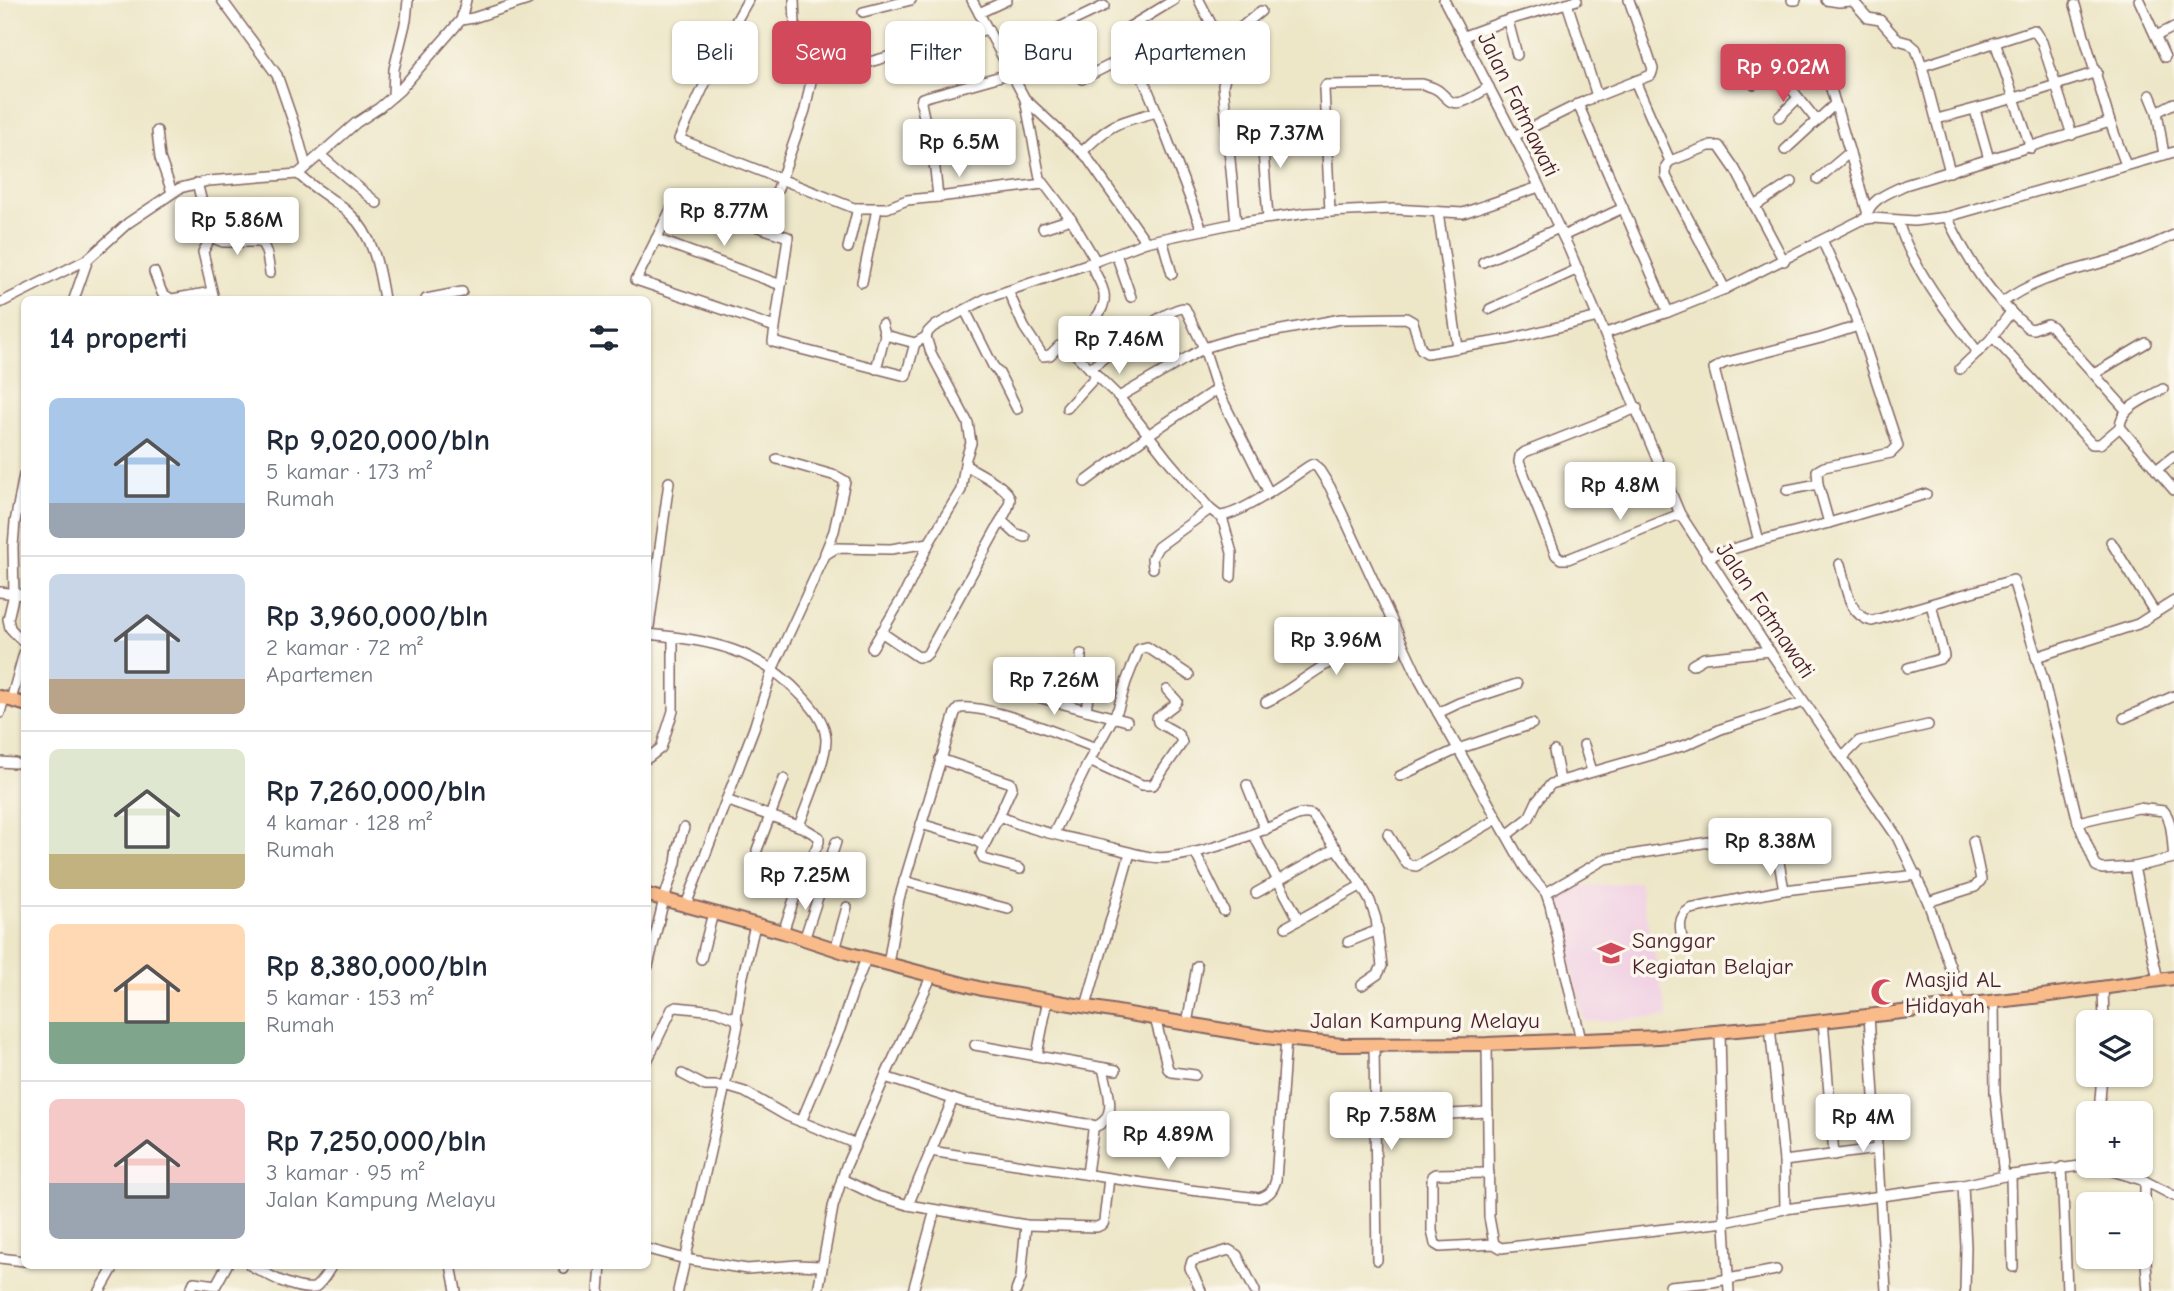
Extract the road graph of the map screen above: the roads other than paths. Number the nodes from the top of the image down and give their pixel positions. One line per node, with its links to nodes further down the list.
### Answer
1 (222, 0): 82 (street)
2 (466, 0): 23 (street)
3 (528, 0): 23 (street)
4 (748, 0): 86 (street)
5 (794, 0): 24 (street)
6 (911, 0): 21 (street)
7 (972, 0): 22 (street)
8 (1007, 0): 22 (street)
9 (1174, 0): 26 (street)
10 (1199, 0): 27 (street)
11 (1444, 0): 32 (street, Jalan Fatmawati)
12 (1629, 0): 44 (street)
13 (1826, 0): 14 (street)
14 (1852, 0): 40 (street)
15 (2139, 0): 33 (street)
16 (405, 1): 54 (street)
17 (1572, 1): 29 (street); 55 (street)
18 (2075, 5): 42 (street)
19 (1104, 6): 25 (street)
20 (1261, 11): 28 (street)
21 (863, 12)
22 (979, 13): 31 (street)
23 (461, 20): 54 (street)
24 (795, 21)
25 (1073, 21)
26 (1139, 21)
27 (1210, 21)
28 (1249, 21)
29 (1508, 21): 32 (street); 37 (street)
30 (2174, 27): 33 (street)
31 (988, 29): 35 (street); 39 (street)
32 (1464, 36): 51 (street, Jalan Fatmawati)
33 (2156, 36): 38 (street)
34 (1995, 42): 40 (street); 50 (street); 57 (street)
35 (999, 49)
36 (1795, 50): 41 (street)
37 (1517, 55)
38 (2165, 57)
39 (871, 62)
40 (1923, 66): 66 (street)
41 (1774, 67): 49 (street); 56 (street)
42 (2096, 72): 50 (street); 68 (street)
43 (999, 78): 92 (street)
44 (1635, 81): 55 (street); 80 (street)
45 (811, 84): 86 (street)
46 (1017, 84): 58 (street)
47 (1145, 84): 63 (street)
48 (1223, 84): 105 (street)
49 (1754, 84)
50 (2057, 86): 57 (street); 71 (street)
51 (1489, 87): 72 (street, Jalan Fatmawati); 98 (street)
52 (1830, 89): 61 (street)
53 (2150, 95): 64 (street)
54 (393, 96): 78 (street)
55 (1597, 96): 60 (street)
56 (1798, 98): 65 (street); 67 (street)
57 (2015, 98): 62 (street); 73 (street)
58 (1025, 99): 75 (street); 89 (street)
59 (2174, 103): 64 (street)
60 (1578, 104): 72 (street); 96 (street)
61 (1835, 104): 67 (street); 76 (street)
62 (1975, 110): 66 (street); 79 (street)
63 (1157, 112): 75 (street); 108 (street)
64 (2157, 112): 77 (street)
65 (1779, 117)
66 (1937, 119): 83 (street)
67 (1816, 121): 74 (street)
68 (2110, 122): 71 (street); 81 (street)
69 (1261, 123): 102 (street)
70 (157, 131): 91 (street)
71 (2072, 135): 73 (street)
72 (1514, 136): 90 (street, Jalan Fatmawati)
73 (2031, 148): 79 (street)
74 (1785, 150)
75 (1082, 152): 115 (street)
76 (1850, 152): 85 (street); 100 (street)
77 (2169, 153): 81 (street)
78 (320, 155): 82 (street); 93 (street)
79 (1989, 159): 83 (street)
80 (1670, 162): 94 (street); 128 (street)
81 (2126, 165): 101 (street)
82 (306, 166): 84 (street)
83 (1950, 172): 100 (street)
84 (298, 174): 88 (street); 134 (street)
85 (1818, 179)
86 (782, 180): 95 (street); 106 (street)
87 (1792, 182): 94 (street)
88 (197, 183): 91 (street); 111 (street)
89 (1042, 184): 92 (street); 103 (street)
90 (1539, 187): 99 (street); 109 (street, Jalan Fatmawati)
91 (172, 192): 118 (street)
92 (938, 197): 97 (street)
93 (377, 203)
94 (1755, 206): 119 (street)
95 (858, 208): 97 (street); 116 (street)
96 (1623, 208): 109 (street); 141 (street)
97 (877, 209): 126 (street)
98 (1330, 212): 99 (street); 102 (street)
99 (1438, 212): 155 (street)
100 (1867, 215): 104 (street); 114 (street)
101 (1947, 217): 104 (street); 138 (street)
102 (1268, 218): 105 (street)
103 (1071, 219): 107 (street); 120 (street)
104 (1898, 221): 156 (street)
105 (1236, 223): 108 (street)
106 (765, 226)
107 (1043, 228)
108 (1202, 230): 113 (street)
109 (1561, 232): 121 (street); 122 (street, Jalan Fatmawati)
110 (2174, 235): 138 (street)
111 (211, 237): 124 (street); 131 (street)
112 (656, 239): 127 (street); 127 (street); 147 (street)
113 (1162, 239): 115 (street); 125 (street)
114 (1822, 240): 119 (street); 146 (street)
115 (1146, 242): 117 (street)
116 (848, 248)
117 (1116, 254): 120 (street); 136 (street)
118 (88, 259): 132 (street); 137 (street)
119 (1784, 261): 128 (street)
120 (1093, 262): 129 (street); 144 (street)
121 (1483, 262)
122 (1578, 269): 139 (street); 143 (street, Jalan Fatmawati)
123 (154, 272): 133 (street)
124 (270, 273)
125 (1172, 274)
126 (862, 282)
127 (781, 285): 147 (street)
128 (1725, 289): 141 (street)
129 (1007, 291): 140 (street); 159 (street)
130 (462, 292): 135 (street)
131 (213, 295)
132 (75, 296)
133 (167, 296)
134 (383, 296)
135 (441, 296)
136 (1131, 297)
137 (0, 303)
138 (2002, 303): 142 (street)
139 (1490, 309)
140 (965, 310): 150 (street); 166 (street)
141 (1668, 312): 148 (street)
142 (2011, 312): 151 (street); 160 (street)
143 (1598, 317): 148 (street, Jalan Fatmawati); 155 (street)
144 (1094, 320)
145 (882, 324): 149 (street)
146 (1858, 326): 176 (street); 188 (street)
147 (775, 327): 157 (street)
148 (1606, 334): 165 (street, Jalan Fatmawati)
149 (885, 335): 152 (street); 157 (street)
150 (926, 337): 152 (street); 172 (street)
151 (1993, 337): 156 (street); 168 (street)
152 (915, 343): 157 (street)
153 (2146, 343): 160 (street)
154 (1204, 348): 155 (street); 159 (street); 161 (street); 163 (street)
155 (1458, 348)
156 (1978, 352): 158 (street)
157 (876, 369)
158 (1960, 369)
159 (1093, 372): 163 (street); 164 (street)
160 (2094, 374): 167 (street)
161 (1217, 389): 169 (street); 180 (street)
162 (2163, 389): 167 (street)
163 (1119, 397): 169 (street)
164 (1068, 408)
165 (1637, 408): 183 (street, Jalan Fatmawati); 183 (street)
166 (1017, 409)
167 (2126, 410): 168 (street)
168 (2120, 427): 173 (street)
169 (1148, 435): 175 (street); 182 (street)
170 (2174, 456): 173 (street)
171 (777, 459): 191 (street)
172 (965, 465): 185 (street); 190 (street)
173 (2157, 470): 178 (street)
174 (670, 482): 201 (street)
175 (1085, 482)
176 (1818, 484): 177 (street); 186 (street)
177 (1787, 490)
178 (2174, 490)
179 (21, 491): 197 (street)
180 (1269, 493): 184 (street); 204 (street)
181 (1926, 494): 186 (street)
182 (1210, 509): 184 (street); 194 (street)
183 (1680, 514): 192 (street, Jalan Fatmawati)
184 (1222, 517): 195 (street)
185 (1001, 520): 187 (street); 203 (street)
186 (1829, 523): 188 (street)
187 (1025, 537)
188 (1759, 541): 192 (street)
189 (2111, 542): 202 (street)
190 (929, 543): 191 (street); 203 (street)
191 (833, 544): 214 (street)
192 (1706, 557): 209 (street, Jalan Fatmawati)
193 (1840, 564): 200 (street)
194 (1153, 568)
195 (1231, 577)
196 (0, 592): 197 (street)
197 (13, 594): 198 (street); 207 (street)
198 (21, 595)
199 (2174, 601): 202 (street)
200 (1931, 604): 211 (street); 215 (street)
201 (651, 613)
202 (2155, 613): 211 (street)
203 (881, 632): 208 (street)
204 (1398, 633): 222 (street); 226 (street)
205 (651, 634): 206 (street)
206 (673, 637): 214 (street); 236 (street)
207 (21, 640)
208 (872, 648)
209 (1770, 652): 213 (street); 223 (street, Jalan Fatmawati)
210 (1082, 654): 224 (street)
211 (2036, 657): 251 (street)
212 (21, 660): 221 (street)
213 (1692, 665)
214 (773, 668): 247 (street); 253 (street)
215 (1908, 668)
216 (1189, 675): 227 (street)
217 (1517, 684): 226 (street)
218 (1167, 690): 239 (street)
219 (1030, 695): 224 (street)
220 (2174, 696): 228 (street)
221 (5, 698): 225 (street)
222 (1266, 702)
223 (1804, 702): 237 (street, Jalan Fatmawati); 242 (street)
224 (1086, 710): 227 (street)
225 (0, 712)
226 (1438, 713): 234 (street)
227 (1113, 718): 229 (street); 233 (street)
228 (2124, 718)
229 (1127, 721)
230 (1532, 724): 234 (street)
231 (1928, 726): 237 (street)
232 (1584, 744): 242 (street)
233 (1096, 748): 238 (street); 239 (street)
234 (1458, 749): 243 (street); 250 (street)
235 (1554, 751): 245 (street)
236 (651, 756)
237 (1843, 757): 270 (street, Jalan Fatmawati)
238 (940, 759): 249 (street); 252 (street)
239 (1089, 761): 256 (street)
240 (0, 762): 241 (street)
241 (15, 763)
242 (1592, 771): 245 (street)
243 (1400, 776)
244 (784, 779): 248 (street)
245 (1560, 780): 259 (street)
246 (1247, 785): 255 (street)
247 (726, 800): 248 (street); 280 (street)
248 (770, 815): 253 (street); 264 (street)
249 (999, 816): 256 (street); 262 (street)
250 (1497, 819): 258 (street); 259 (street)
251 (2078, 822): 267 (street); 268 (street)
252 (920, 824): 262 (street); 271 (street)
253 (799, 826): 289 (street)
254 (684, 828): 278 (street)
255 (1265, 830): 257 (street); 263 (street)
256 (1054, 833): 266 (street)
257 (1253, 834): 265 (street); 272 (street)
258 (1388, 834)
259 (1507, 835): 276 (street)
260 (1973, 841): 279 (street)
261 (836, 842): 290 (street)
262 (984, 846): 269 (street)
263 (1336, 848): 272 (street); 273 (street)
264 (757, 850)
265 (1195, 852): 266 (street); 283 (street)
266 (1130, 853): 307 (street)
267 (2174, 858): 268 (street)
268 (2134, 867): 301 (street)
269 (1020, 869)
270 (1917, 875): 274 (street); 279 (street, Jalan Fatmawati)
271 (904, 881): 282 (street); 297 (street)
272 (1278, 881): 275 (street); 285 (street)
273 (1362, 885): 285 (street); 288 (street)
274 (1784, 890): 276 (street); 292 (street)
275 (1256, 893)
276 (1546, 893): 317 (street)
277 (651, 896): 278 (main road, Jalan Kampung Melayu)
278 (664, 899): 280 (main road, Jalan Kampung Melayu); 294 (street)
279 (1928, 902): 306 (street, Jalan Fatmawati)
280 (685, 905): 284 (main road, Jalan Kampung Melayu)
281 (846, 907): 293 (street)
282 (1007, 909)
283 (1224, 911)
284 (713, 913): 286 (main road, Jalan Kampung Melayu); 295 (street)
285 (1298, 920): 287 (street)
286 (755, 925): 289 (main road, Jalan Kampung Melayu); 311 (street)
287 (1286, 927)
288 (1378, 930): 291 (street); 302 (street)
289 (783, 932): 290 (main road, Jalan Kampung Melayu)
290 (804, 940): 293 (main road, Jalan Kampung Melayu)
291 (1348, 942)
292 (1683, 943)
293 (835, 950): 296 (main road, Jalan Kampung Melayu)
294 (651, 953)
295 (701, 959)
296 (866, 959): 297 (main road, Jalan Kampung Melayu); 332 (street)
297 (888, 964): 299 (main road, Jalan Kampung Melayu)
298 (1197, 966): 313 (street)
299 (932, 975): 304 (main road, Jalan Kampung Melayu); 327 (street)
300 (2174, 978): 301 (main road, Jalan Kampung Melayu)
301 (2158, 980): 303 (main road, Jalan Kampung Melayu)
302 (1362, 985)
303 (2104, 988): 305 (main road, Jalan Kampung Melayu); 308 (street)
304 (1048, 999): 307 (main road, Jalan Kampung Melayu); 322 (street)
305 (1994, 1000): 306 (main road, Jalan Kampung Melayu); 343 (street)
306 (1961, 1004): 309 (main road, Jalan Kampung Melayu)
307 (1086, 1006): 310 (main road, Jalan Kampung Melayu)
308 (2104, 1010)
309 (1869, 1015): 312 (main road, Jalan Kampung Melayu); 335 (street)
310 (1155, 1018): 313 (main road, Jalan Kampung Melayu); 326 (street)
311 (736, 1019): 321 (street); 328 (street)
312 (1823, 1020): 314 (main road, Jalan Kampung Melayu); 337 (street)
313 (1187, 1024): 316 (main road, Jalan Kampung Melayu)
314 (1770, 1027): 315 (main road, Jalan Kampung Melayu); 338 (street)
315 (1720, 1031): 317 (main road, Jalan Kampung Melayu); 354 (street)
316 (1286, 1038): 320 (main road, Jalan Kampung Melayu); 344 (street)
317 (1581, 1040): 318 (main road, Jalan Kampung Melayu)
318 (1486, 1044): 320 (main road, Jalan Kampung Melayu); 330 (street)
319 (975, 1045): 322 (street)
320 (1374, 1045): 331 (street)
321 (651, 1053)
322 (1037, 1055): 323 (street)
323 (1103, 1068): 324 (street); 333 (street)
324 (1116, 1070)
325 (681, 1074): 328 (street)
326 (1195, 1075)
327 (885, 1077): 329 (street); 334 (street)
328 (725, 1086): 332 (street); 359 (street)
329 (953, 1099): 333 (street); 336 (street)
330 (1488, 1112): 331 (street); 342 (street)
331 (1375, 1118): 360 (street)
332 (801, 1122): 334 (street)
333 (1094, 1127): 341 (street)
334 (856, 1144): 346 (street)
335 (1877, 1149): 337 (street); 349 (street)
336 (930, 1151): 341 (street); 351 (street)
337 (1834, 1155): 338 (street)
338 (1784, 1161): 352 (street)
339 (2076, 1166): 340 (street)
340 (2062, 1167): 343 (street); 386 (street)
341 (1087, 1173): 344 (street)
342 (1489, 1173): 356 (street); 356 (street)
343 (2007, 1176): 348 (street); 363 (street)
344 (1109, 1178): 355 (street)
345 (2136, 1178): 347 (street)
346 (842, 1179): 351 (street); 362 (street)
347 (2146, 1181): 350 (street); 387 (street)
348 (1963, 1185): 349 (street); 385 (street)
349 (1880, 1195): 352 (street); 384 (street)
350 (2174, 1196)
351 (908, 1205): 353 (street)
352 (1785, 1209): 354 (street)
353 (935, 1210): 355 (street); 379 (street)
354 (1725, 1222): 356 (street); 371 (street)
355 (1026, 1225): 380 (street)
356 (1494, 1244)
357 (651, 1250): 359 (street)
358 (0, 1258): 361 (street)
359 (685, 1259): 362 (street); 377 (street)
360 (1377, 1260)
361 (21, 1261)
362 (821, 1266): 378 (street)
363 (2013, 1266)
364 (113, 1269): 373 (street)
365 (225, 1269): 374 (street)
366 (257, 1269): 367 (street)
367 (330, 1269)
368 (452, 1269): 375 (street)
369 (601, 1269): 376 (street)
370 (1776, 1270): 371 (street)
371 (1728, 1278): 372 (street); 383 (street)
372 (1670, 1286)
373 (100, 1291)
374 (190, 1291)
375 (456, 1291)
376 (598, 1291)
377 (678, 1291)
378 (818, 1291)
379 (913, 1291)
380 (1016, 1291)
381 (1201, 1291): 382 (street)
382 (1255, 1291)
383 (1729, 1291)
384 (1886, 1291)
385 (1965, 1291)
386 (2067, 1291)
387 (2148, 1291)

